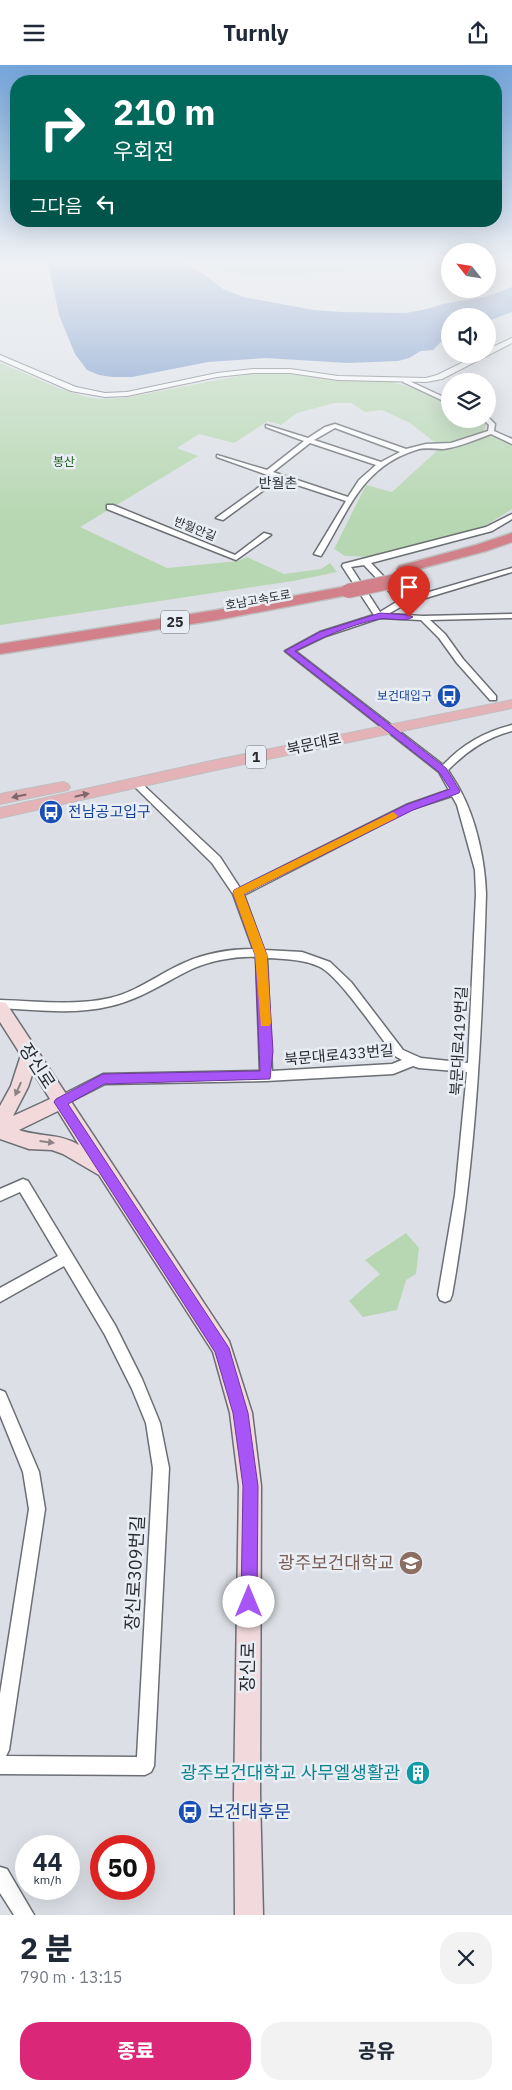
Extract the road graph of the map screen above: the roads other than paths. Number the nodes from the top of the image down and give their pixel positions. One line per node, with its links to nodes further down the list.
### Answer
1 (0, 357): 3 (street)
2 (467, 363): 3 (street)
3 (405, 381): 4 (street)
4 (441, 398)
5 (268, 426): 8 (street)
6 (491, 428): 7 (street)
7 (490, 432): 9 (street); 10 (street)
8 (310, 440): 10 (street); 12 (street); 13 (street)
9 (512, 442)
10 (405, 451): 12 (street)
11 (219, 456): 13 (street)
12 (382, 465): 15 (street)
13 (267, 473): 14 (street)
14 (277, 477): 15 (street); 18 (street, 반월안길)
15 (350, 500): 24 (street)
16 (110, 507): 20 (street, 반월안길)
17 (512, 516): 25 (street)
18 (220, 518)
19 (512, 532): 22 (highway)
20 (267, 535)
21 (512, 537): 22 (highway, 호남고속도로 / 25)
22 (481, 548): 27 (highway, 호남고속도로 / 25)
23 (512, 550): 27 (highway, 호남고속도로 / 25)
24 (318, 554)
25 (366, 561): 29 (street); 30 (street)
26 (512, 571): 29 (street)
27 (409, 573): 28 (highway, 호남고속도로 / 25, bridge)
28 (345, 587): 33 (highway, 호남고속도로 / 25); 34 (highway, 호남고속도로 / 25)
29 (403, 602): 30 (street)
30 (380, 616): 32 (street); 38 (street, 북문대로419번길)
31 (512, 616): 32 (street)
32 (423, 618): 36 (street)
33 (0, 640)
34 (0, 649)
35 (512, 694): 36 (main road, 북문대로 / 1)
36 (493, 698): 38 (main road, 북문대로 / 1)
37 (512, 704): 38 (main road, 북문대로 / 1)
38 (383, 725): 40 (street, 북문대로419번길); 41 (main road, 북문대로 / 1); 43 (main road, 북문대로 / 1, one-way to 43)
39 (512, 728): 40 (street)
40 (443, 770): 42 (street, 북문대로419번길)
41 (136, 783): 44 (main road, 북문대로 / 1, one-way to 41); 45 (street, 북문대로433번길)
42 (456, 791): 45 (street); 51 (street, 북문대로419번길)
43 (0, 799)
44 (0, 813)
45 (238, 893): 46 (street, 북문대로433번길)
46 (261, 955): 47 (street); 50 (street, 북문대로433번길); 52 (street, 북문대로433번길)
47 (0, 1004)
48 (0, 1008): 49 (main road, 장신로)
49 (30, 1055): 53 (main road, 장신로); 54 (main road, one-way to 54)
50 (414, 1060): 51 (street, 북문대로433번길); 52 (street, 북문대로433번길)
51 (474, 1068): 60 (street, 북문대로419번길)
52 (266, 1076): 53 (street)
53 (60, 1102): 55 (main road); 56 (main road, 장신로)
54 (0, 1119)
55 (0, 1131): 56 (main road, one-way to 56)
56 (105, 1170): 66 (main road, 장신로)
57 (0, 1195): 58 (street)
58 (67, 1258): 59 (street); 63 (street, 장신로309번길)
59 (0, 1295)
60 (445, 1295)
61 (0, 1397): 62 (street)
62 (0, 1750)
63 (0, 1765)
64 (0, 1876): 65 (street)
65 (25, 1915)
66 (249, 1915)

